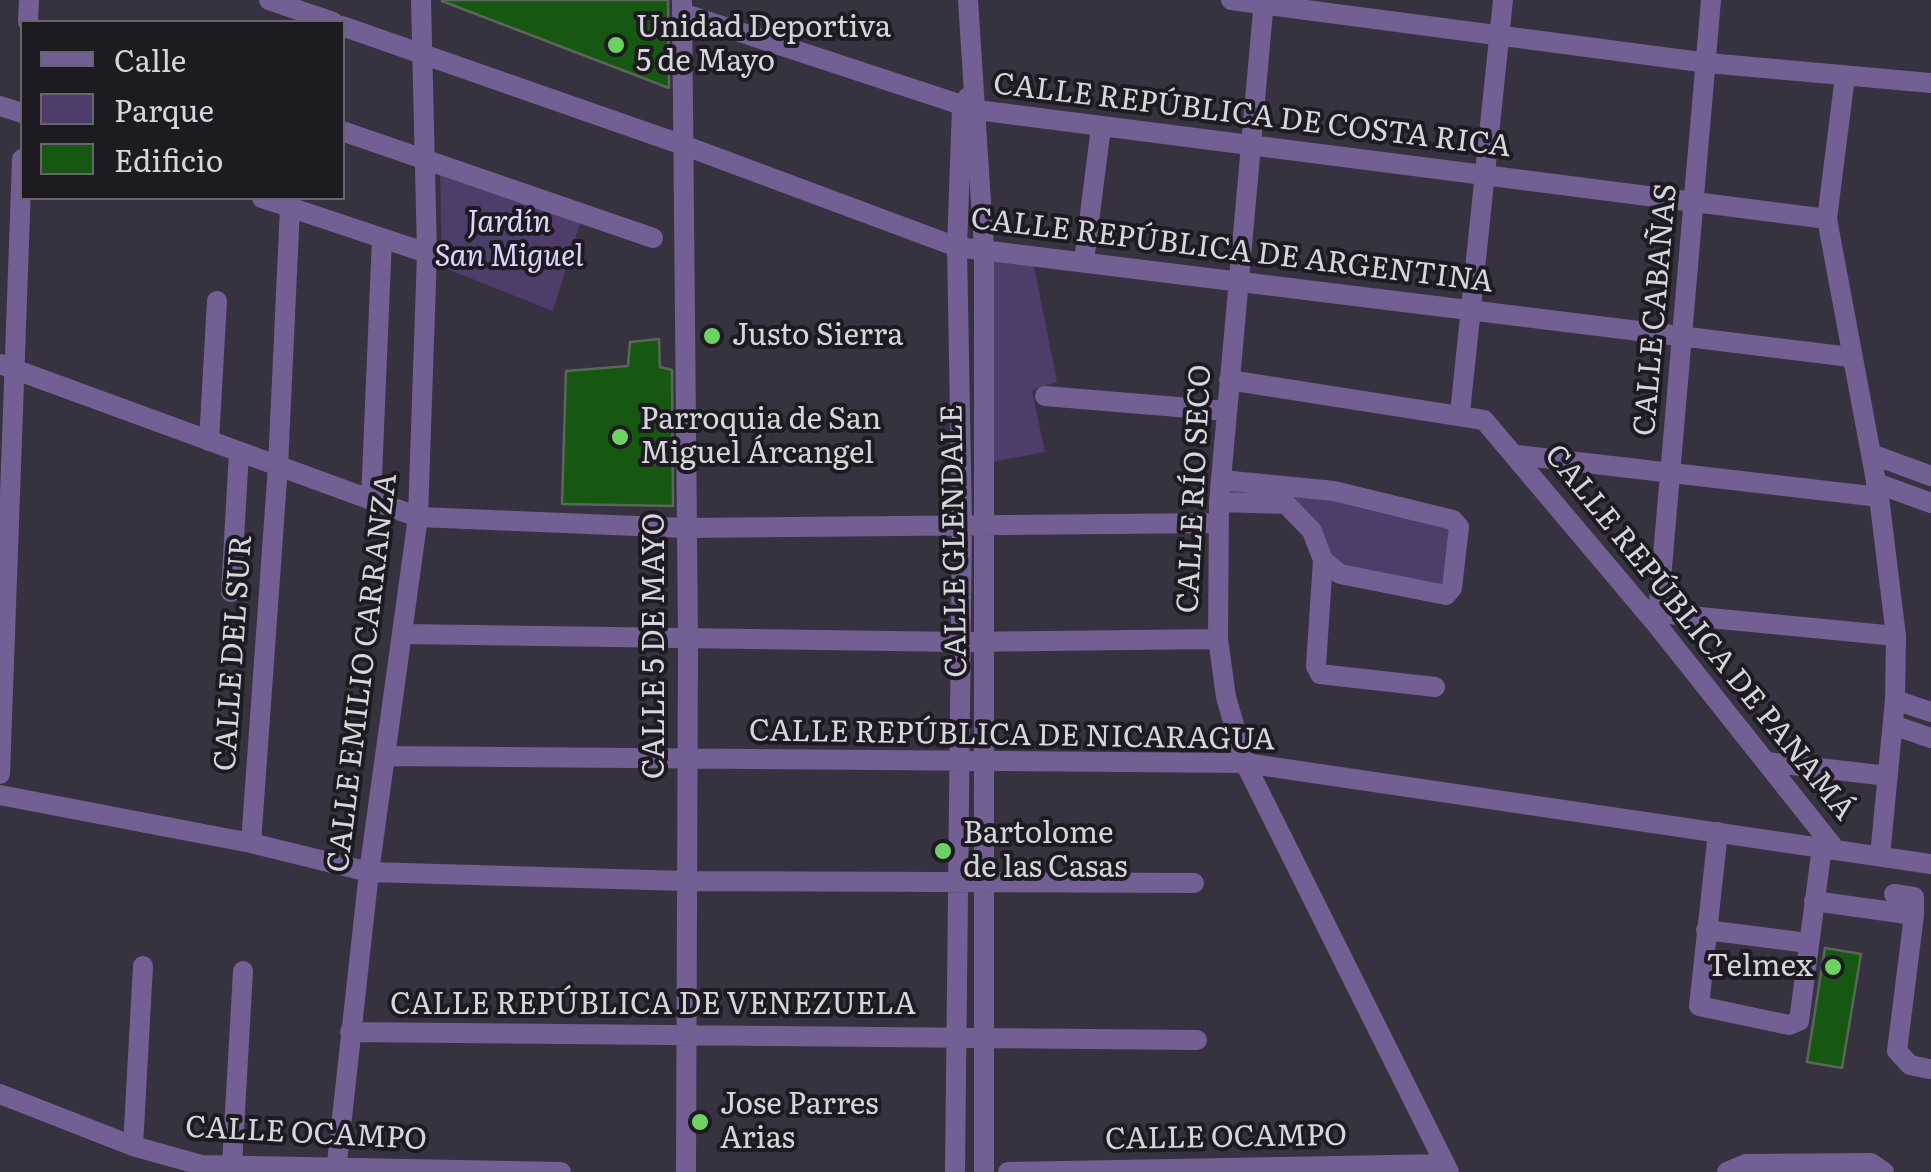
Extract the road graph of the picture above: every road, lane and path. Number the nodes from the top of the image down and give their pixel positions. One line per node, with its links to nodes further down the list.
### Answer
1 (269, 0): 9 (street)
2 (421, 0): 12 (street, CALLE EMILIO CARRANZA)
3 (968, 0): 16 (street, CALLE GLENDALE)
4 (1231, 0): 7 (street)
5 (1503, 0): 11 (street)
6 (1711, 0): 13 (street, CALLE CABAÑAS)
7 (1264, 2): 11 (street); 19 (street, CALLE RÍO SECO)
8 (682, 6): 16 (street, CALLE REPÚBLICA DE COSTA RICA); 20 (street, CALLE 5 DE MAYO)
9 (326, 20)
10 (345, 27): 12 (street, CALLE REPÚBLICA DE ARGENTINA)
11 (1500, 33): 13 (street); 22 (street)
12 (422, 54): 20 (street, CALLE REPÚBLICA DE ARGENTINA); 21 (street, CALLE EMILIO CARRANZA)
13 (1708, 63): 14 (street); 25 (street, CALLE CABAÑAS)
14 (1845, 76): 15 (street); 27 (street)
15 (1931, 83)
16 (970, 103): 17 (street, CALLE REPÚBLICA DE COSTA RICA); 30 (street, CALLE GLENDALE); 31 (street, CALLE GLENDALE)
17 (1100, 126): 19 (street, CALLE REPÚBLICA DE COSTA RICA); 33 (street)
18 (345, 132): 21 (street)
19 (1250, 144): 22 (street, CALLE REPÚBLICA DE COSTA RICA); 34 (street, CALLE RÍO SECO)
20 (683, 145): 30 (street, CALLE REPÚBLICA DE ARGENTINA); 60 (street, CALLE 5 DE MAYO)
21 (425, 161): 29 (street); 32 (street, CALLE EMILIO CARRANZA)
22 (1484, 177): 25 (street, CALLE REPÚBLICA DE COSTA RICA); 36 (street)
23 (20, 189): 39 (street)
24 (268, 200): 26 (street)
25 (1696, 202): 27 (street, CALLE REPÚBLICA DE COSTA RICA); 37 (street, CALLE CABAÑAS)
26 (290, 207): 28 (street); 48 (street, CALLE DEL SUR)
27 (1828, 219): 38 (street)
28 (382, 238): 32 (street); 54 (street)
29 (652, 238)
30 (957, 247): 31 (street, CALLE REPÚBLICA DE ARGENTINA); 59 (street, CALLE GLENDALE)
31 (984, 249): 33 (street, CALLE REPÚBLICA DE ARGENTINA); 58 (street, CALLE GLENDALE)
32 (427, 254): 57 (street, CALLE EMILIO CARRANZA)
33 (1084, 261): 34 (street, CALLE REPÚBLICA DE ARGENTINA)
34 (1238, 280): 36 (street, CALLE REPÚBLICA DE ARGENTINA); 40 (street, CALLE RÍO SECO)
35 (217, 300): 44 (street)
36 (1472, 313): 37 (street, CALLE REPÚBLICA DE ARGENTINA); 43 (street)
37 (1683, 336): 38 (street, CALLE REPÚBLICA DE ARGENTINA); 49 (street, CALLE CABAÑAS)
38 (1850, 357): 46 (street)
39 (8, 366): 44 (street); 81 (street)
40 (1229, 380): 42 (street, CALLE RÍO SECO); 43 (street, CALLE REPÚBLICA DE PANAMÁ)
41 (1045, 396): 42 (street)
42 (1226, 411): 51 (street, CALLE RÍO SECO)
43 (1460, 414): 47 (street, CALLE REPÚBLICA DE PANAMÁ)
44 (209, 440): 45 (street)
45 (239, 452): 48 (street); 62 (street)
46 (1871, 454): 50 (street); 52 (street)
47 (1517, 456): 49 (street, CALLE REPÚBLICA DE PANAMÁ); 63 (street, CALLE REPÚBLICA DE PANAMÁ)
48 (278, 466): 54 (street); 85 (street, CALLE DEL SUR)
49 (1670, 476): 52 (street, CALLE REPÚBLICA DE PANAMÁ); 63 (street, CALLE CABAÑAS)
50 (1931, 476)
51 (1222, 480): 53 (street); 56 (street, CALLE RÍO SECO)
52 (1877, 490): 55 (street, CALLE REPÚBLICA DE PANAMÁ); 65 (street)
53 (1288, 496): 56 (street); 61 (street); 61 (street)
54 (372, 500): 57 (street)
55 (1931, 503)
56 (1218, 512): 58 (street); 67 (street, CALLE RÍO SECO)
57 (418, 518): 60 (street); 64 (street, CALLE EMILIO CARRANZA)
58 (986, 525): 59 (street); 69 (street, CALLE GLENDALE)
59 (962, 526): 60 (street); 68 (street, CALLE GLENDALE)
60 (685, 528): 66 (street, CALLE 5 DE MAYO)
61 (1323, 560): 70 (street)
62 (232, 592)
63 (1654, 616): 65 (street); 77 (street, CALLE REPÚBLICA DE PANAMÁ)
64 (403, 634): 66 (street); 75 (street, CALLE EMILIO CARRANZA)
65 (1896, 636): 71 (street)
66 (688, 638): 68 (street); 76 (street, CALLE 5 DE MAYO)
67 (1218, 639): 69 (street); 80 (street, CALLE RÍO SECO)
68 (960, 642): 69 (street); 78 (street, CALLE GLENDALE)
69 (986, 642): 79 (street, CALLE GLENDALE)
70 (1434, 687)
71 (1895, 700): 72 (street); 73 (street)
72 (1931, 712)
73 (1892, 726): 74 (street); 82 (street)
74 (1931, 738)
75 (386, 756): 76 (street, CALLE REPÚBLICA DE NICARAGUA); 89 (street, CALLE EMILIO CARRANZA)
76 (685, 762): 78 (street, CALLE REPÚBLICA DE NICARAGUA); 90 (street, CALLE 5 DE MAYO)
77 (1766, 762): 82 (street); 86 (street, CALLE REPÚBLICA DE PANAMÁ)
78 (959, 763): 79 (street, CALLE REPÚBLICA DE NICARAGUA); 91 (street, CALLE GLENDALE)
79 (987, 763): 80 (street, CALLE REPÚBLICA DE NICARAGUA); 92 (street, CALLE GLENDALE)
80 (1245, 763): 84 (street, CALLE REPÚBLICA DE NICARAGUA); 110 (street, CALLE RÍO SECO)
81 (0, 774)
82 (1888, 776): 87 (street)
83 (0, 794): 85 (street)
84 (1718, 832): 86 (street, CALLE REPÚBLICA DE NICARAGUA); 97 (street)
85 (251, 843): 89 (street)
86 (1828, 848): 87 (street, CALLE REPÚBLICA DE NICARAGUA); 95 (street)
87 (1880, 856): 88 (street, CALLE REPÚBLICA DE NICARAGUA)
88 (1931, 864)
89 (369, 872): 90 (street); 101 (street, CALLE EMILIO CARRANZA)
90 (685, 881): 91 (street); 102 (street, CALLE 5 DE MAYO)
91 (958, 882): 92 (street); 103 (street, CALLE GLENDALE)
92 (986, 882): 93 (street); 104 (street, CALLE GLENDALE)
93 (1194, 883)
94 (1894, 894): 96 (street)
95 (1814, 901): 96 (street); 98 (street)
96 (1914, 915): 106 (street)
97 (1706, 930): 98 (street); 98 (street)
98 (1808, 942)
99 (144, 966): 108 (street)
100 (242, 971): 109 (street)
101 (350, 1032): 102 (street, CALLE REPÚBLICA DE VENEZUELA); 111 (street, CALLE EMILIO CARRANZA)
102 (686, 1036): 103 (street, CALLE REPÚBLICA DE VENEZUELA); 113 (street, CALLE 5 DE MAYO)
103 (956, 1037): 104 (street, CALLE REPÚBLICA DE VENEZUELA); 114 (street, CALLE GLENDALE)
104 (985, 1037): 105 (street, CALLE REPÚBLICA DE VENEZUELA); 115 (street, CALLE GLENDALE)
105 (1197, 1040)
106 (1930, 1069)
107 (0, 1094): 108 (street, CALLE OCAMPO)
108 (132, 1146): 109 (street, CALLE OCAMPO)
109 (232, 1164): 111 (street, CALLE OCAMPO)
110 (1443, 1169): 116 (street, CALLE OCAMPO)
111 (336, 1170): 112 (street, CALLE OCAMPO)
112 (561, 1172)
113 (686, 1172)
114 (955, 1172)
115 (984, 1172)
116 (1008, 1172)
117 (1727, 1172): 118 (street)
118 (1884, 1172)

